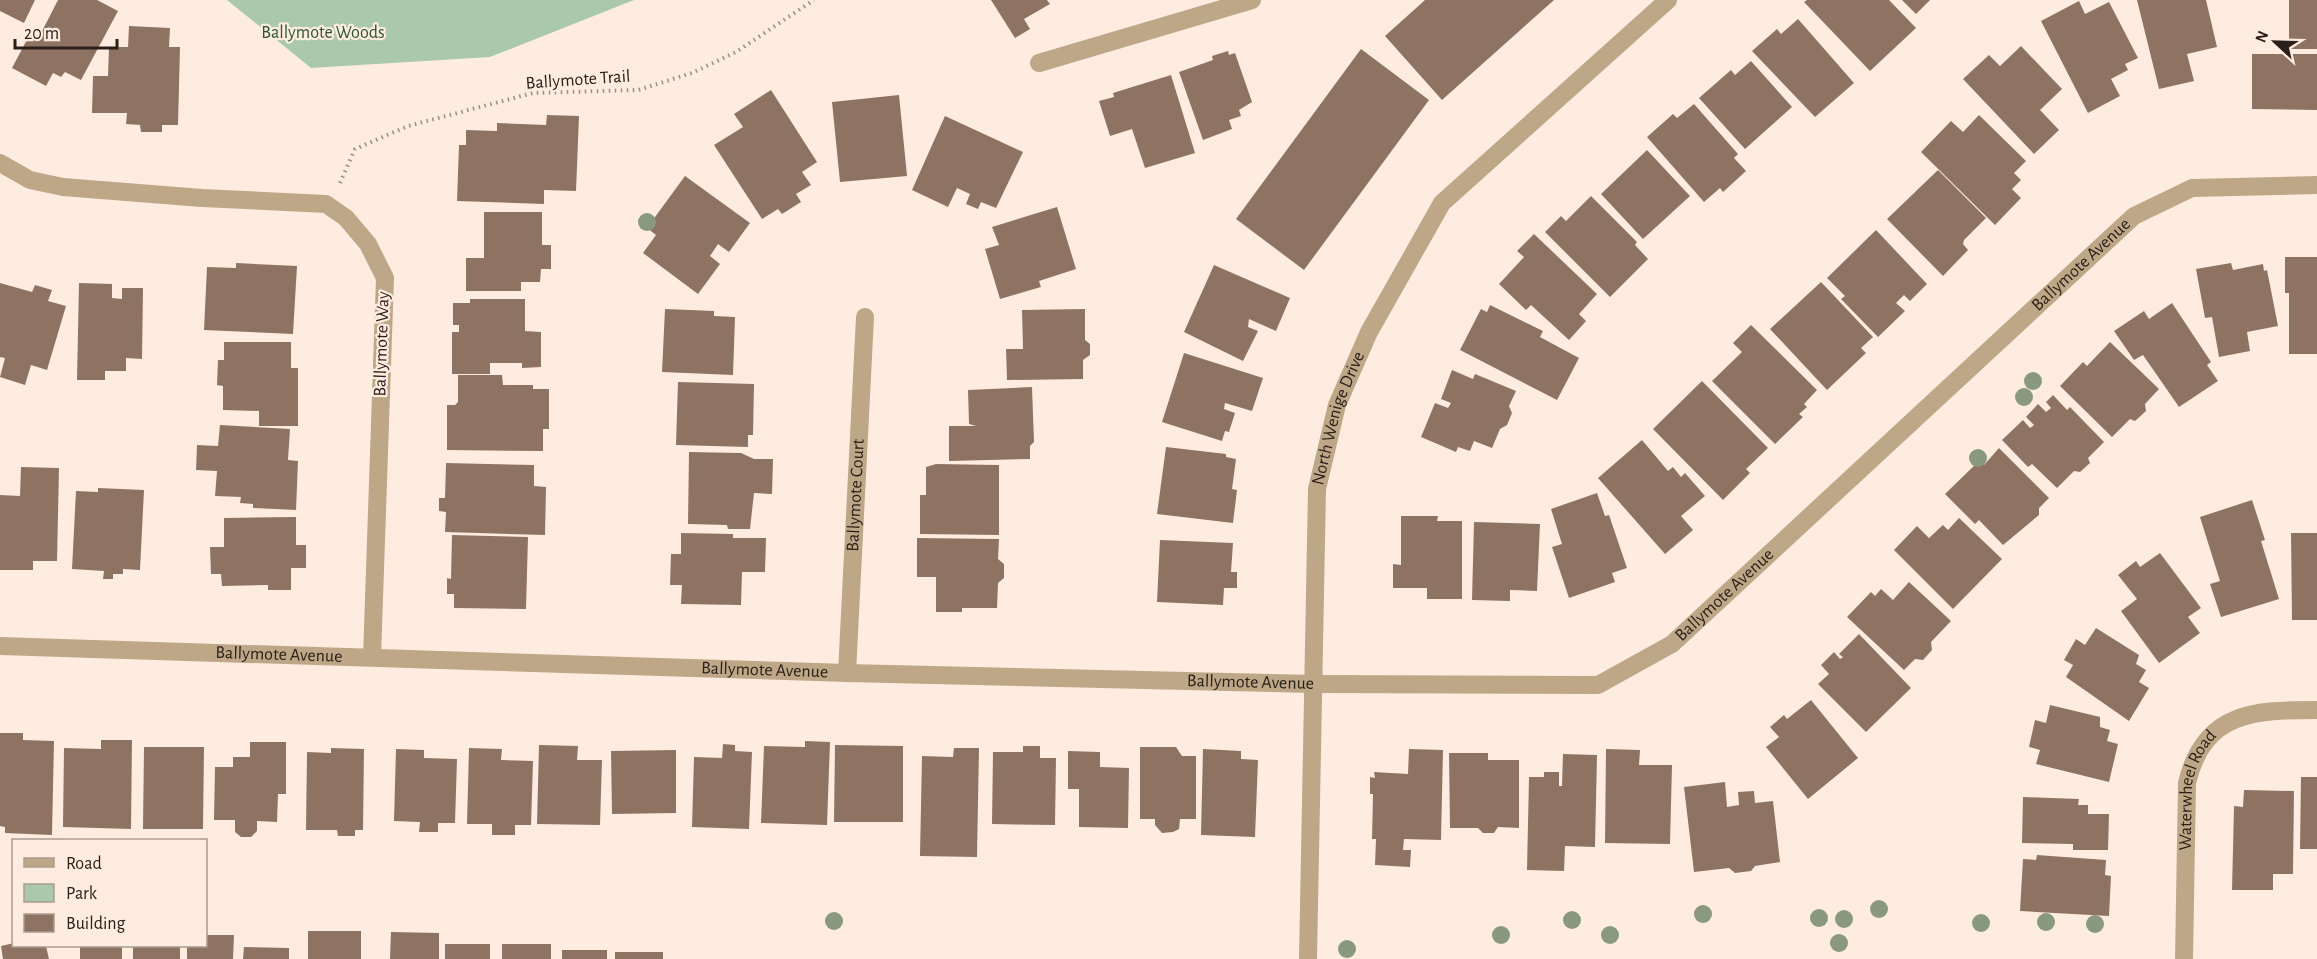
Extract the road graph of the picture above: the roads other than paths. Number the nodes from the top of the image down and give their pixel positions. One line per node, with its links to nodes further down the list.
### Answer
1 (1252, 0): 3 (street)
2 (1668, 0): 10 (street, North Wenige Drive)
3 (1039, 63)
4 (0, 163): 8 (street, Ballymote Way)
5 (2317, 185): 10 (street, Ballymote Avenue)
6 (865, 317): 9 (street, Ballymote Court)
7 (0, 646): 8 (street, Ballymote Avenue)
8 (372, 657): 9 (street, Ballymote Avenue)
9 (847, 673): 10 (street, Ballymote Avenue)
10 (1314, 684): 12 (street, North Wenige Drive)
11 (2317, 710): 13 (street, Waterwheel Road)
12 (1308, 959)
13 (2184, 959)

